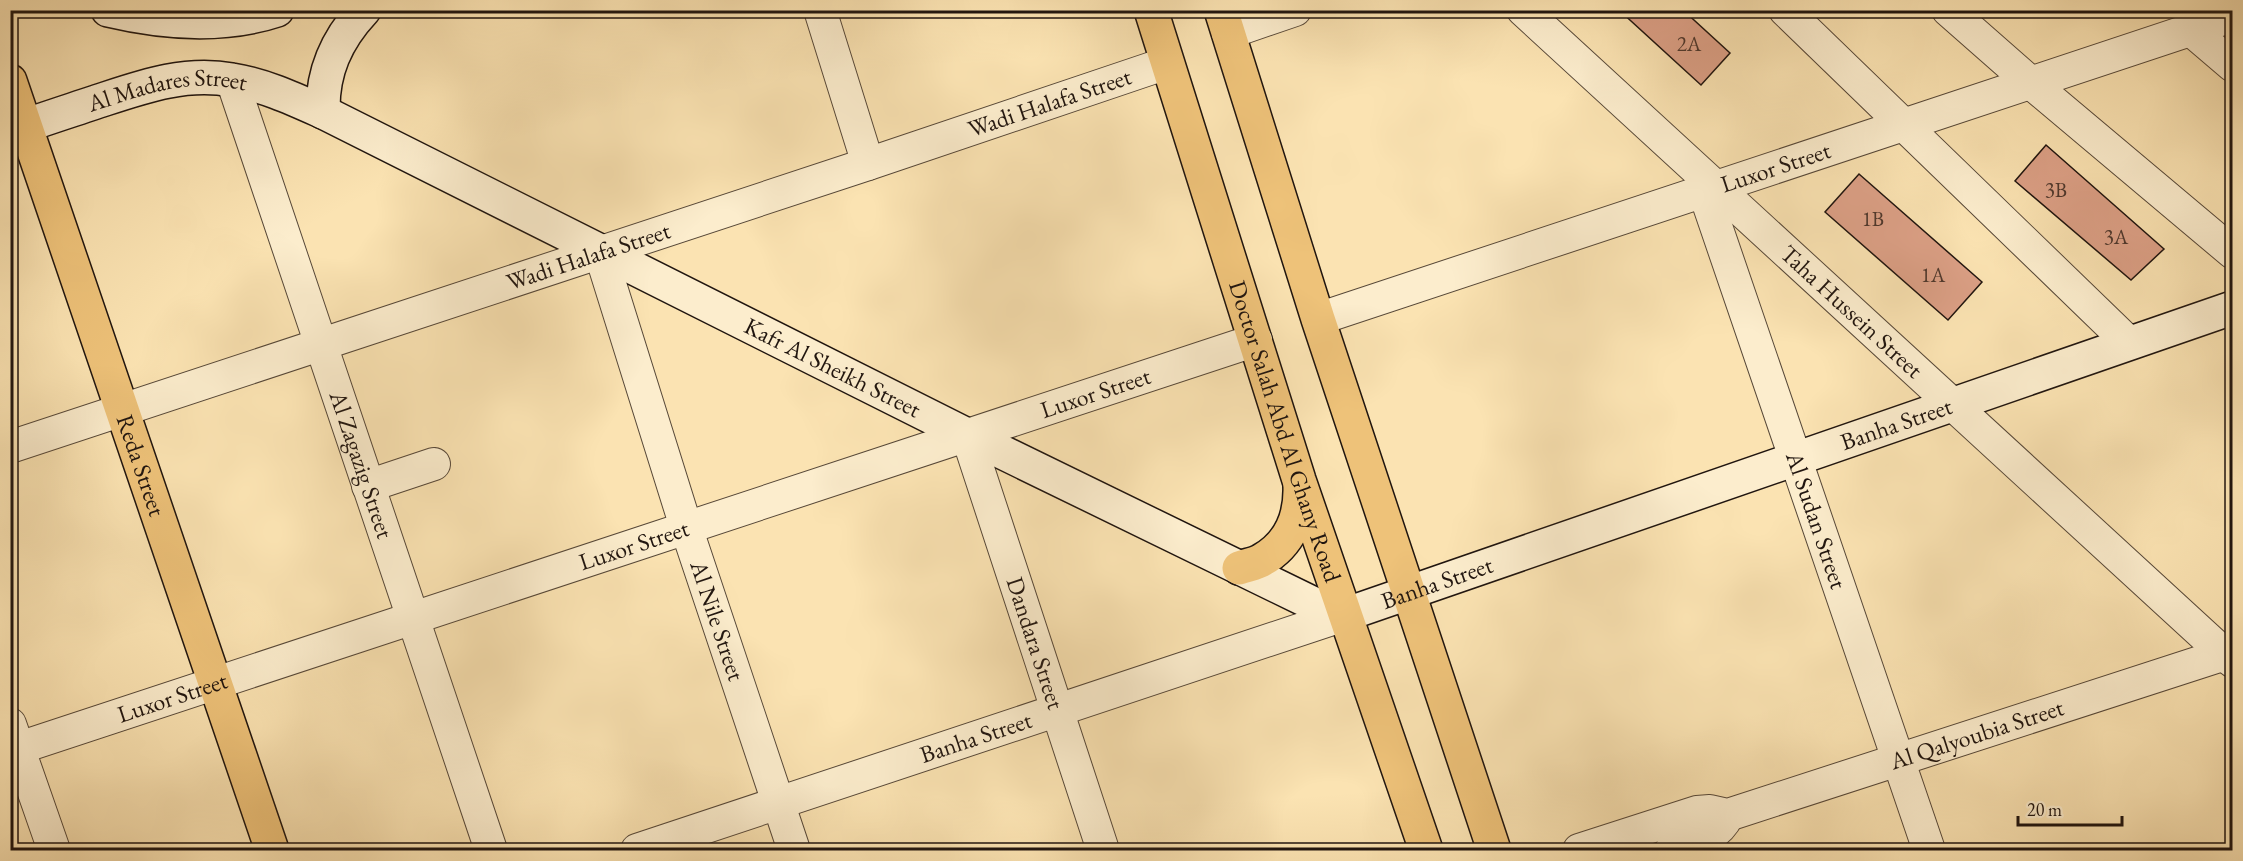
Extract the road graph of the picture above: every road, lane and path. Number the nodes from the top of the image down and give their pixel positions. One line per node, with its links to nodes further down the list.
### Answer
1 (108, 10): 2 (main road)
2 (277, 10)
3 (364, 10): 18 (main road)
4 (820, 10): 21 (street)
5 (1151, 10): 13 (main road, Doctor Salah Abd Al Ghany Road)
6 (1295, 10): 11 (street)
7 (1523, 10): 22 (street, Taha Hussein Street)
8 (1785, 10): 19 (street)
9 (1948, 10): 17 (street)
10 (2232, 16): 12 (street, Luxor Street)
11 (1225, 22): 26 (main road)
12 (2191, 30): 14 (street); 17 (street, Luxor Street)
13 (1167, 63): 21 (street, Wadi Halafa Street); 27 (main road, Doctor Salah Abd Al Ghany Road)
14 (2232, 65)
15 (232, 80): 18 (main road, Al Madares Street); 20 (main road, Al Madares Street); 29 (street, Al Zagazig Street)
16 (10, 81): 20 (main road, Reda Street)
17 (2031, 83): 19 (street, Luxor Street); 24 (street)
18 (323, 112): 23 (main road, Kafr Al Sheikh Street)
19 (1903, 125): 22 (street, Luxor Street); 28 (street)
20 (18, 129): 31 (main road, Reda Street)
21 (868, 164): 23 (street, Wadi Halafa Street)
22 (1710, 189): 26 (street, Luxor Street); 30 (street, Taha Hussein Street); 34 (street, Al Sudan Street)
23 (600, 252): 29 (street, Wadi Halafa Street); 32 (main road, Kafr Al Sheikh Street); 38 (street, Al Nile Street)
24 (2232, 252)
25 (2232, 308): 28 (main road, Banha Street)
26 (1318, 319): 40 (main road)
27 (1256, 340): 32 (street, Luxor Street); 36 (main road, Doctor Salah Abd Al Ghany Road)
28 (2129, 343): 30 (main road, Banha Street)
29 (320, 344): 31 (street, Wadi Halafa Street); 37 (street, Al Zagazig Street)
30 (1952, 404): 34 (main road, Banha Street); 43 (street, Taha Hussein Street)
31 (122, 410): 33 (street, Wadi Halafa Street); 44 (main road, Reda Street)
32 (967, 435): 38 (street, Luxor Street); 39 (main road, Kafr Al Sheikh Street); 45 (street, Dandara Street)
33 (10, 447)
34 (1794, 458): 40 (main road, Banha Street); 47 (street, Al Sudan Street)
35 (434, 464): 37 (street)
36 (1299, 480): 39 (main road); 41 (main road, Doctor Salah Abd Al Ghany Road)
37 (368, 486): 42 (street, Al Zagazig Street)
38 (686, 527): 42 (street, Luxor Street); 48 (street, Al Nile Street)
39 (1239, 568): 41 (main road, Kafr Al Sheikh Street)
40 (1409, 592): 41 (main road, Banha Street); 57 (main road)
41 (1347, 614): 45 (street, Banha Street); 56 (main road, Doctor Salah Abd Al Ghany Road)
42 (412, 617): 44 (street, Luxor Street); 52 (street, Al Zagazig Street)
43 (2229, 658): 47 (street, Al Qalyoubia Street)
44 (215, 682): 46 (street, Luxor Street); 51 (main road, Reda Street)
45 (1057, 710): 48 (street, Banha Street); 55 (street, Dandara Street)
46 (13, 741): 50 (street)
47 (1898, 760): 49 (street, Al Qalyoubia Street); 60 (street, Al Sudan Street)
48 (778, 804): 53 (street, Banha Street); 54 (street, Al Nile Street)
49 (1728, 815): 58 (street, Al Qalyoubia Street); 59 (street)
50 (54, 850)
51 (272, 850)
52 (491, 850)
53 (638, 850)
54 (794, 850)
55 (1103, 850)
56 (1426, 850)
57 (1494, 850)
58 (1579, 850)
59 (1671, 850)
60 (1929, 850)

